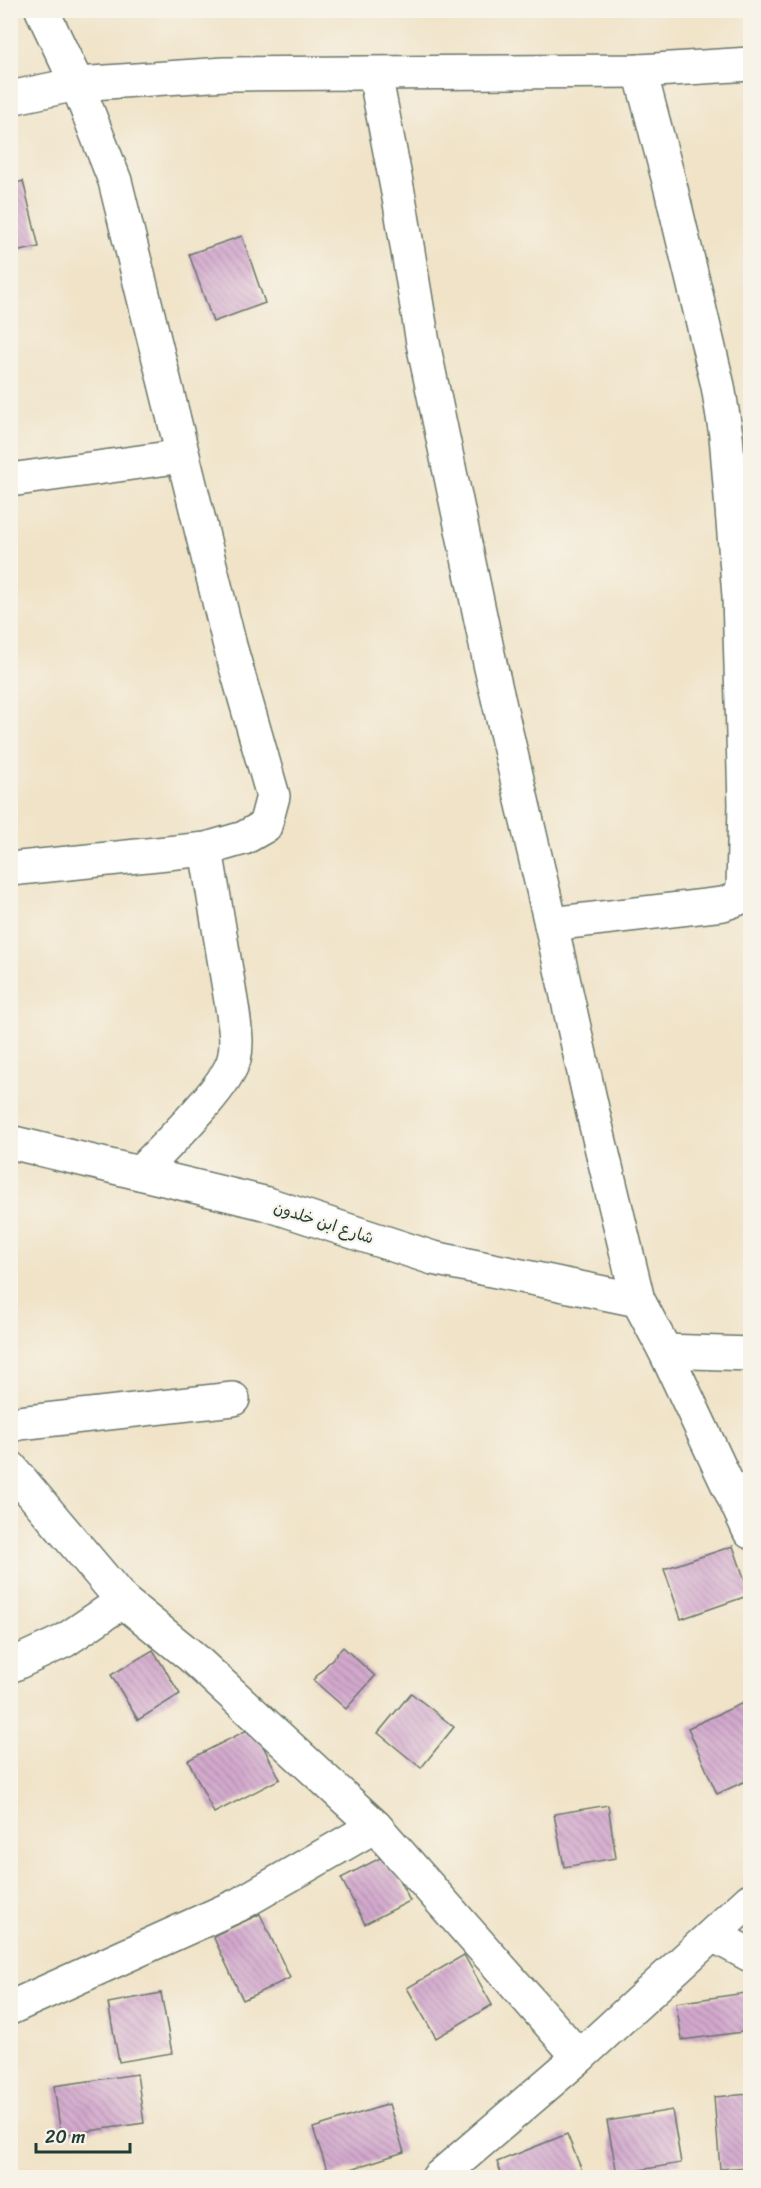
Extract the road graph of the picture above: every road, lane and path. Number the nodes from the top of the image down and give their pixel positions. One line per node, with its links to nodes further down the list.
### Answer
1 (42, 10): 5 (street)
2 (750, 64): 3 (street)
3 (640, 71): 4 (street); 11 (street)
4 (375, 74): 5 (street); 11 (street)
5 (76, 84): 6 (street); 7 (street)
6 (10, 98)
7 (183, 456): 8 (street); 9 (street)
8 (10, 480)
9 (206, 849): 10 (street); 13 (street)
10 (10, 869)
11 (551, 924): 14 (street)
12 (10, 1142): 13 (street, شارع ابن خلدون)
13 (140, 1173): 14 (street, شارع ابن خلدون)
14 (638, 1300): 15 (street)
15 (665, 1352): 16 (street); 20 (street)
16 (750, 1354)
17 (233, 1399): 18 (street)
18 (10, 1426)
19 (10, 1467): 21 (street)
20 (750, 1532)
21 (123, 1601): 22 (street); 23 (street)
22 (10, 1666)
23 (375, 1826): 27 (street); 28 (street)
24 (750, 1900): 25 (street)
25 (713, 1935): 26 (street); 28 (street)
26 (750, 1955)
27 (10, 2008)
28 (579, 2057): 29 (street)
29 (438, 2178)

